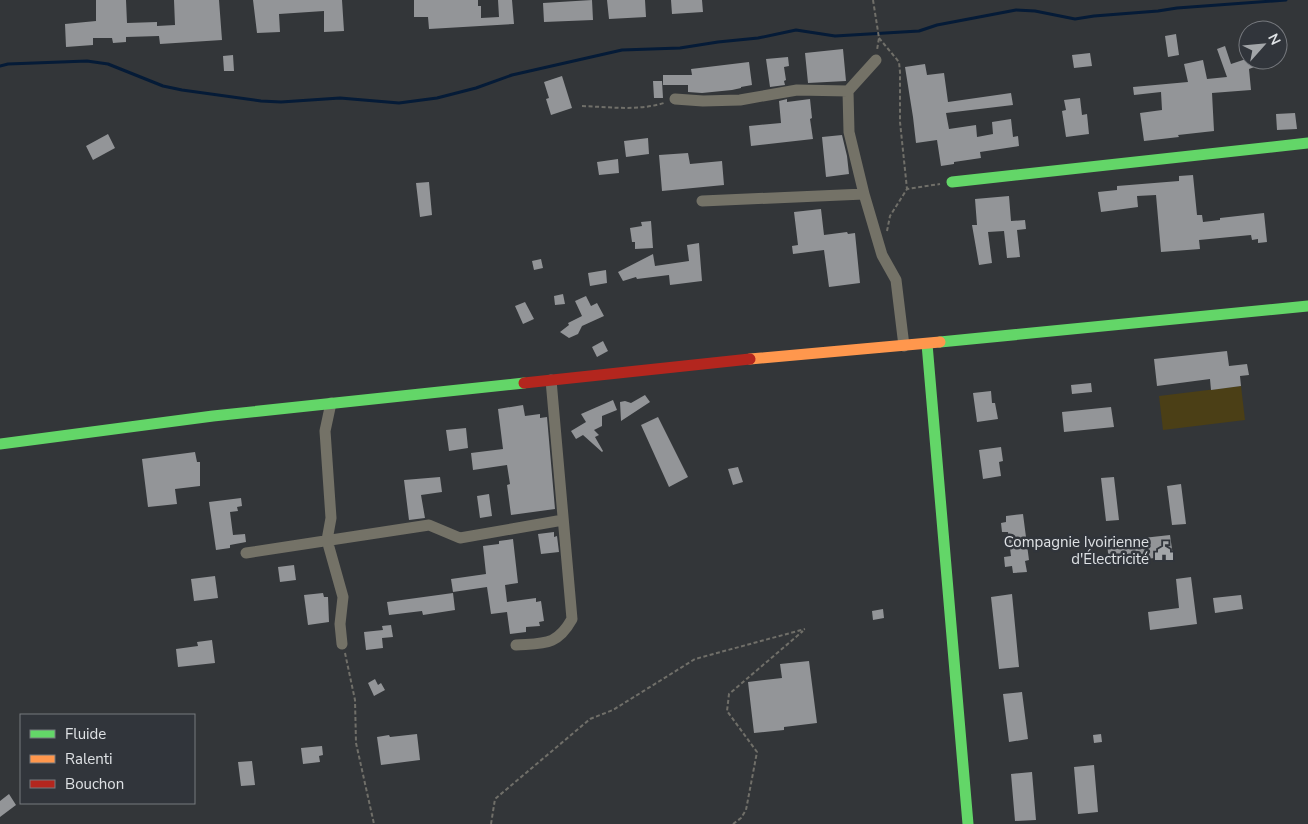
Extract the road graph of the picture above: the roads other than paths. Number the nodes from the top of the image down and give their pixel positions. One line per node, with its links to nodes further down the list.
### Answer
1 (876, 60): 2 (street)
2 (848, 91): 3 (street); 6 (street)
3 (675, 99)
4 (1308, 143): 5 (street)
5 (952, 182)
6 (864, 194): 7 (street); 10 (street)
7 (702, 201)
8 (1308, 306): 9 (street)
9 (927, 344): 10 (street); 19 (street)
10 (904, 346): 11 (street)
11 (551, 380): 12 (street); 14 (street)
12 (331, 403): 13 (street); 15 (street)
13 (0, 444)
14 (563, 520): 15 (street); 18 (street)
15 (327, 540): 16 (street); 17 (street)
16 (246, 553)
17 (342, 644)
18 (516, 645)
19 (968, 824)

